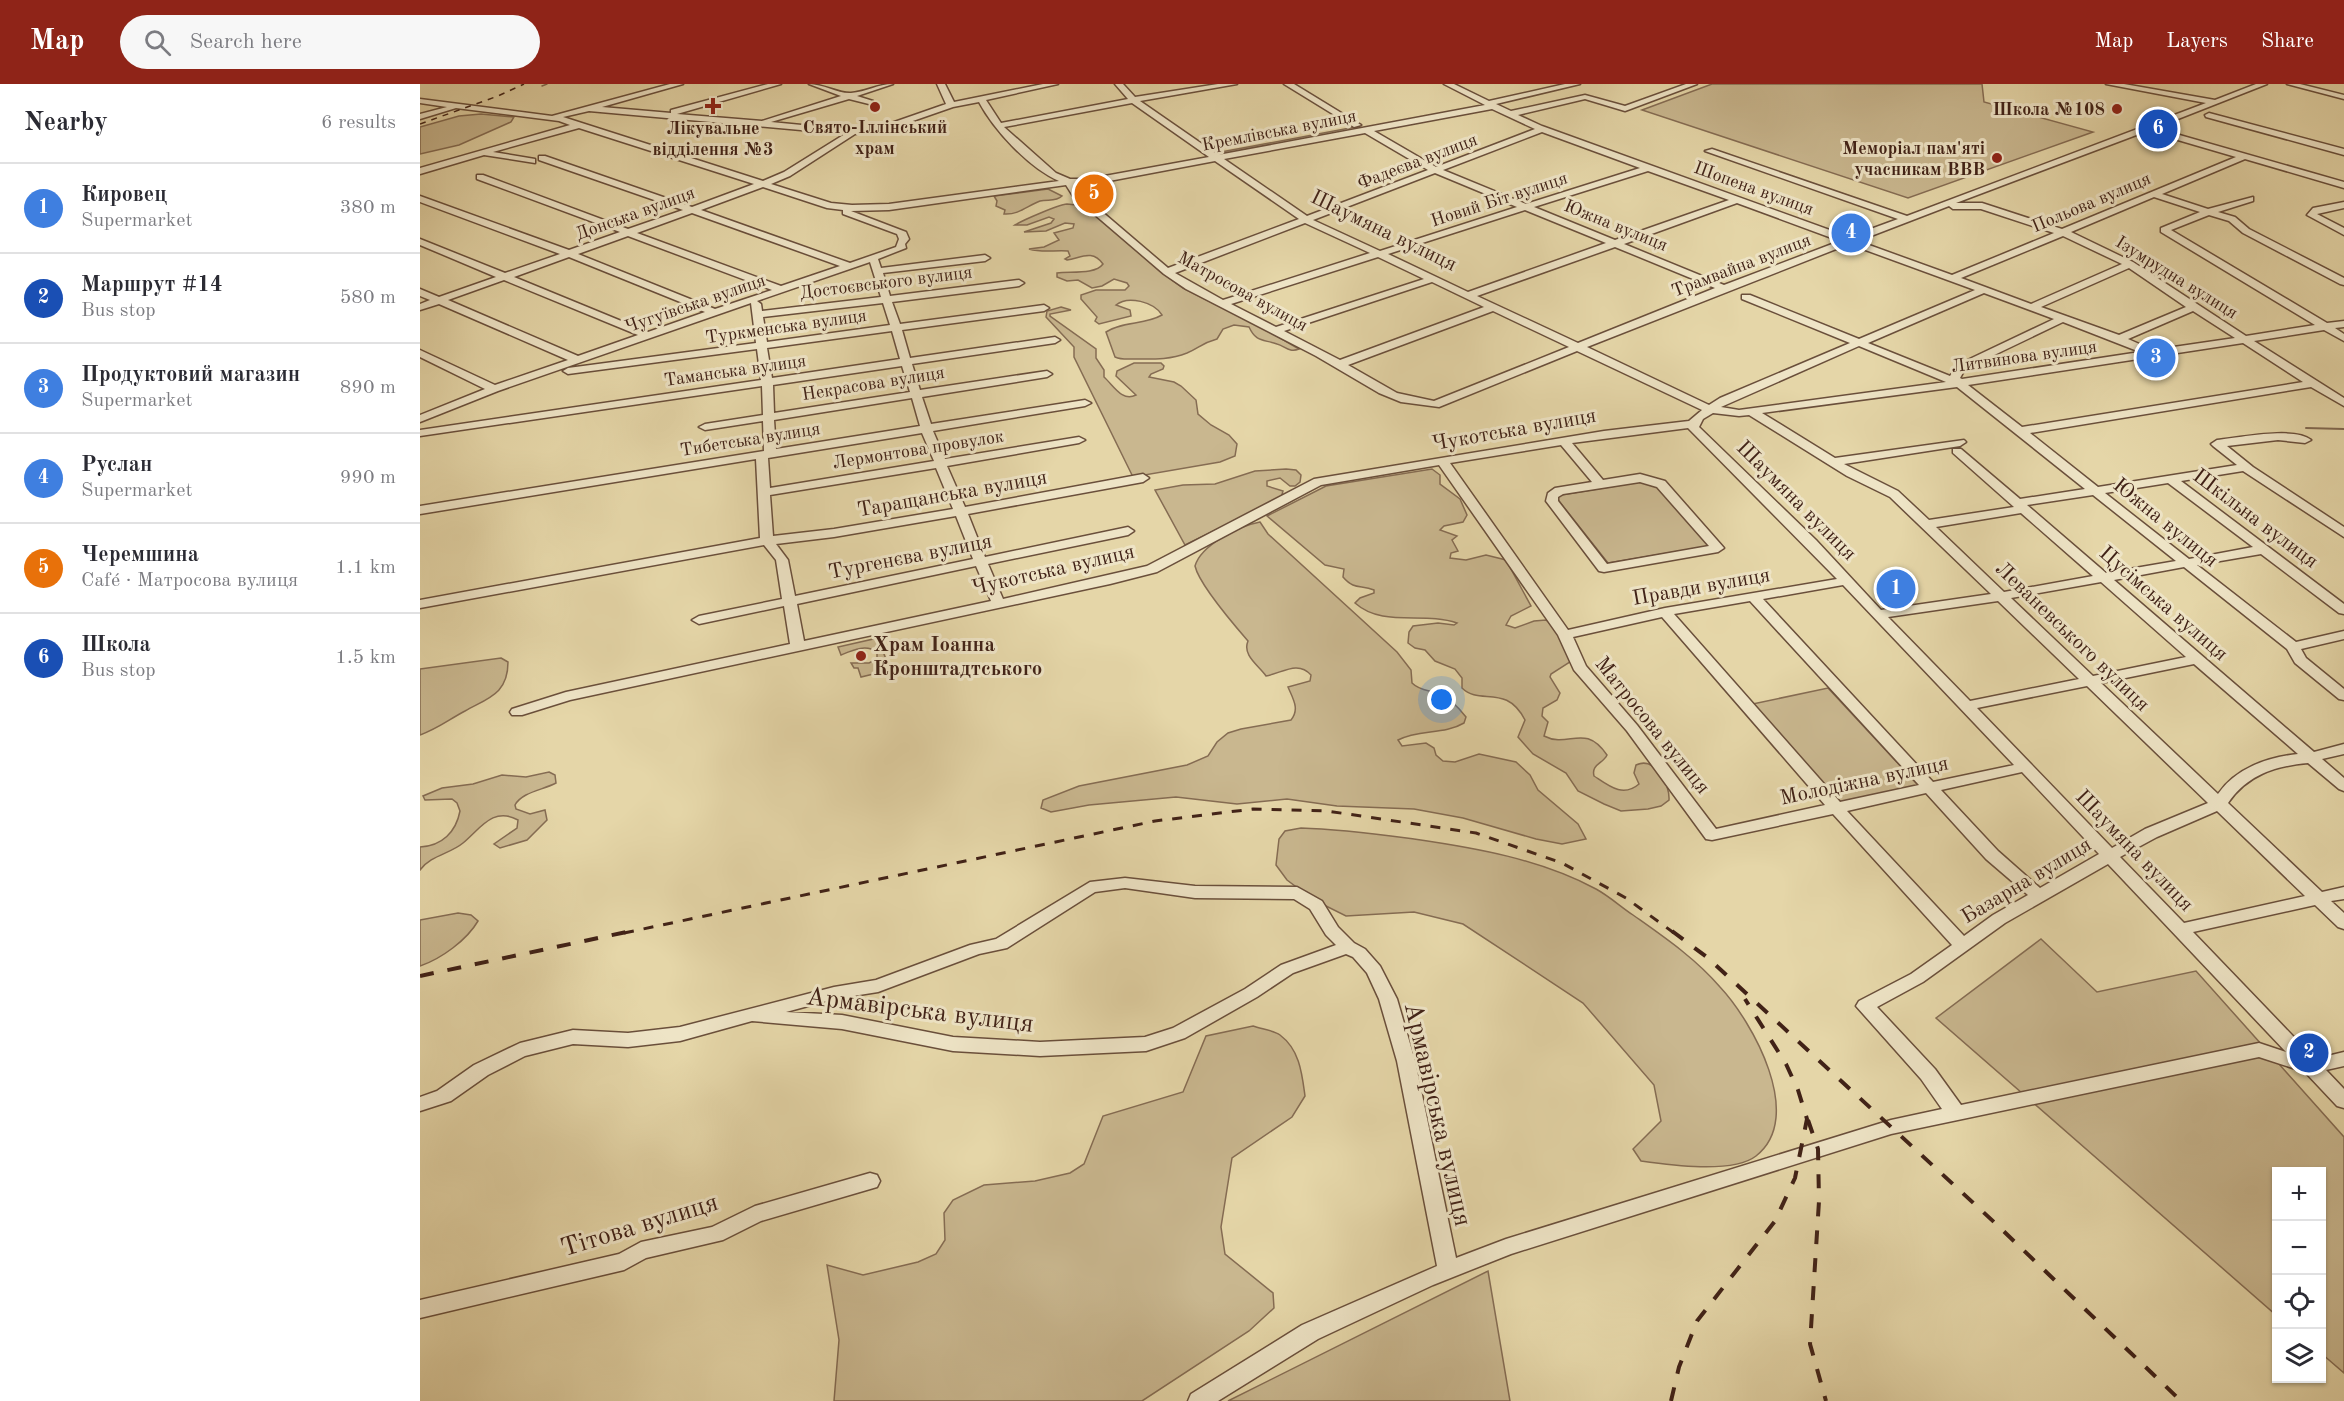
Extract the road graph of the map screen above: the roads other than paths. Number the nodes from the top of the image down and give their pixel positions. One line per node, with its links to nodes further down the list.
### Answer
1 (679, 84): 26 (street)
2 (777, 84): 28 (street)
3 (813, 84): 17 (street)
4 (889, 84): 17 (street)
5 (941, 84): 24 (street)
6 (1054, 84): 16 (street)
7 (1119, 84): 19 (street, Шаумяна вулиця)
8 (1233, 84): 19 (street)
9 (1288, 84): 34 (street)
10 (1448, 84): 23 (street, Шопена вулиця)
11 (1576, 84): 23 (street, Кремлівська вулиця)
12 (1692, 84): 27 (street)
13 (2110, 84): 21 (street)
14 (2263, 84): 21 (street, Трамвайна вулиця)
15 (2291, 84): 18 (street)
16 (982, 95): 24 (street); 35 (street, Матросова вулиця)
17 (850, 96): 22 (street); 32 (street)
18 (2344, 97)
19 (1133, 100): 35 (street); 49 (street, Шаумяна вулиця)
20 (420, 101): 25 (street)
21 (2215, 102): 36 (street, Трамвайна вулиця)
22 (870, 103)
23 (1488, 104): 27 (street, Шопена вулиця); 34 (street, Кремлівська вулиця); 38 (street, Кремлівська вулиця)
24 (951, 105): 39 (street)
25 (455, 106): 30 (street); 31 (street)
26 (587, 108): 28 (street); 31 (street)
27 (1509, 114): 37 (street, Шопена вулиця)
28 (662, 115): 32 (street)
29 (2209, 115): 45 (street)
30 (420, 117)
31 (552, 118): 33 (street)
32 (761, 123): 39 (street)
33 (579, 125): 47 (street); 56 (street)
34 (1357, 125): 49 (street, Кремлівська вулиця)
35 (998, 126): 55 (street, Матросова вулиця)
36 (2146, 128): 40 (street, Трамвайна вулиця); 42 (street)
37 (1543, 129): 44 (street, Фадеєва вулиця); 51 (street, Шопена вулиця)
38 (1366, 130): 49 (street, Кремлівська вулиця); 53 (street, Южна вулиця)
39 (853, 132): 56 (street, Донська вулиця)
40 (2132, 134): 42 (street); 63 (street, Трамвайна вулиця)
41 (1494, 135): 44 (street)
42 (2179, 138): 50 (street)
43 (2344, 141): 45 (street)
44 (1510, 142): 53 (street, Фадеєва вулиця)
45 (2329, 148): 48 (street)
46 (1709, 151): 68 (street)
47 (485, 152): 52 (street); 66 (street)
48 (2344, 152)
49 (1214, 155): 55 (street, Кремлівська вулиця); 69 (street, Шаумяна вулиця)
50 (2243, 156): 57 (street); 58 (street, Польова вулиця)
51 (1648, 168): 61 (street, Шопена вулиця); 65 (street, Новий Біт вулиця)
52 (420, 171)
53 (1437, 171): 65 (street, Южна вулиця); 69 (street, Фадеєва вулиця)
54 (480, 177): 72 (street)
55 (1070, 182): 64 (street, Кремлівська вулиця); 83 (street, Матросова вулиця)
56 (764, 184): 64 (street); 66 (street, Донська вулиця)
57 (2344, 185)
58 (2152, 194): 67 (street); 70 (street, Польова вулиця)
59 (420, 199): 76 (street)
60 (2250, 199): 67 (street)
61 (1738, 200): 73 (street, Шопена вулиця); 75 (street)
62 (2344, 205): 71 (street)
63 (1943, 206): 68 (street, Трамвайна вулиця); 70 (street, Ізумрудна вулиця)
64 (835, 207): 78 (street, Чугуївська вулиця)
65 (1525, 207): 75 (street, Южна вулиця); 77 (street, Новий Біт вулиця)
66 (691, 209): 72 (street, Донська вулиця); 81 (street)
67 (2207, 212): 87 (street); 108 (street)
68 (1908, 219): 73 (street, Трамвайна вулиця)
69 (1307, 220): 77 (street, Шаумяна вулиця); 83 (street, Фадеєва вулиця)
70 (2062, 232): 80 (street, Ізумрудна вулиця); 86 (street, Польова вулиця)
71 (2344, 232)
72 (629, 233): 76 (street, Донська вулиця); 90 (street)
73 (1852, 241): 86 (street, Шопена вулиця); 89 (street, Трамвайна вулиця)
74 (420, 242): 84 (street)
75 (1616, 244): 89 (street, Южна вулиця); 93 (street)
76 (570, 254): 84 (street, Донська вулиця); 104 (street)
77 (1380, 255): 85 (street, Шаумяна вулиця); 98 (street, Новий Біт вулиця)
78 (873, 258): 81 (street, Чугуївська вулиця); 82 (street)
79 (985, 258): 82 (street)
80 (2130, 264): 100 (street, Ізумрудна вулиця); 103 (street)
81 (850, 266): 90 (street, Чугуївська вулиця)
82 (878, 271): 95 (street)
83 (1167, 272): 98 (street, Матросова вулиця)
84 (505, 277): 96 (street, Донська вулиця); 111 (street)
85 (1432, 279): 93 (street, Шаумяна вулиця); 110 (street)
86 (1951, 279): 91 (street, Шопена вулиця)
87 (2344, 282)
88 (1019, 283): 95 (street, Достоєвського вулиця)
89 (1724, 288): 118 (street, Трамвайна вулиця)
90 (782, 290): 97 (street, Чугуївська вулиця)
91 (1983, 290): 103 (street, Шопена вулиця); 116 (street)
92 (420, 292): 96 (street)
93 (1467, 296): 102 (street, Шаумяна вулиця)
94 (1746, 297): 116 (street)
95 (886, 299): 105 (street, Достоєвського вулиця); 109 (street)
96 (439, 300): 99 (street, Донська вулиця); 121 (street)
97 (755, 300): 104 (street, Чугуївська вулиця); 105 (street)
98 (1222, 304): 110 (street, Матросова вулиця)
99 (420, 307)
100 (2194, 307): 113 (street); 114 (street, Ізумрудна вулиця)
101 (1044, 308): 109 (street, Туркменська вулиця)
102 (1492, 308): 118 (street, Шаумяна вулиця); 123 (street)
103 (2030, 308): 106 (street, Шопена вулиця)
104 (716, 314): 111 (street, Чугуївська вулиця)
105 (758, 315): 117 (street)
106 (2062, 320): 113 (street, Шопена вулиця); 127 (street)
107 (2344, 324): 108 (street, Литвинова вулиця)
108 (2326, 327): 112 (street); 114 (street, Литвинова вулиця)
109 (896, 328): 117 (street, Туркменська вулиця); 122 (street)
110 (1275, 331): 123 (street, Матросова вулиця)
111 (649, 336): 121 (street, Чугуївська вулиця)
112 (2344, 338)
113 (2119, 339): 120 (street, Шопена вулиця)
114 (2244, 339): 120 (street, Литвинова вулиця); 128 (street, Ізумрудна вулиця)
115 (1055, 340): 122 (street, Таманська вулиця)
116 (1857, 343): 127 (street); 134 (street)
117 (762, 345): 125 (street, Туркменська вулиця); 126 (street)
118 (1580, 348): 133 (street, Трамвайна вулиця); 134 (street, Шаумяна вулиця)
119 (420, 353): 129 (street)
120 (2153, 354): 127 (street, Литвинова вулиця)
121 (578, 360): 125 (street, Чугуївська вулиця)
122 (907, 362): 126 (street, Таманська вулиця); 130 (street)
123 (1340, 364): 133 (street, Матросова вулиця)
124 (1047, 374): 130 (street, Некрасова вулиця)
125 (532, 376): 129 (street, Чугуївська вулиця)
126 (767, 382): 136 (street); 142 (street, Таманська вулиця)
127 (1959, 383): 135 (street, Литвинова вулиця); 141 (street, Южна вулиця)
128 (2314, 383): 132 (street, Ізумрудна вулиця); 141 (street)
129 (494, 389): 137 (street, Чугуївська вулиця)
130 (916, 394): 136 (street, Некрасова вулиця); 140 (street)
131 (1085, 403): 140 (street, Тибетська вулиця)
132 (2344, 403)
133 (1435, 405)
134 (1709, 409): 135 (street, Литвинова вулиця); 138 (street)
135 (1750, 411): 148 (street, Леваневського вулиця)
136 (770, 417): 139 (street, Некрасова вулиця); 146 (street)
137 (420, 419)
138 (1693, 424): 145 (street, Чукотська вулиця); 167 (street, Шаумяна вулиця)
139 (705, 427)
140 (926, 429): 146 (street, Тибетська вулиця); 149 (street)
141 (2022, 431): 154 (street, Южна вулиця)
142 (420, 433)
143 (1079, 440): 149 (street, Лермонтова провулок)
144 (2305, 440): 150 (street)
145 (1564, 441): 147 (street, Чукотська вулиця); 153 (street)
146 (766, 454): 155 (street); 157 (street, Тибетська вулиця)
147 (1443, 462): 171 (street, Чукотська вулиця); 177 (street, Матросова вулиця)
148 (1832, 462): 156 (street, Цусімська вулиця); 159 (street, Леваневського вулиця)
149 (939, 464): 155 (street, Лермонтова провулок); 158 (street)
150 (2247, 467): 152 (street); 161 (street)
151 (1143, 478): 158 (street, Таращанська вулиця)
152 (2172, 480): 154 (street); 163 (street, Шкільна вулиця)
153 (1600, 484): 153 (street)
154 (2096, 490): 156 (street); 165 (street, Южна вулиця)
155 (763, 493): 162 (street)
156 (2021, 506): 159 (street); 166 (street, Цусімська вулиця)
157 (420, 510)
158 (958, 511): 162 (street, Таращанська вулиця); 164 (street)
159 (1924, 525): 168 (street, Леваневського вулиця)
160 (1128, 531): 164 (street, Тургенєва вулиця)
161 (2344, 532)
162 (767, 541): 170 (street); 172 (street, Таращанська вулиця)
163 (2265, 549): 165 (street); 173 (street, Шкільна вулиця)
164 (982, 562): 170 (street, Тургенєва вулиця); 171 (street)
165 (2186, 562): 166 (street); 180 (street, Южна вулиця)
166 (2104, 578): 168 (street); 181 (street, Цусімська вулиця)
167 (1846, 580): 169 (street, Правди вулиця); 175 (street, Шаумяна вулиця)
168 (2003, 596): 175 (street); 182 (street, Леваневського вулиця)
169 (1754, 598): 174 (street, Правди вулиця); 190 (street)
170 (791, 600): 176 (street, Тургенєва вулиця); 179 (street)
171 (999, 603): 179 (street, Чукотська вулиця)
172 (420, 604)
173 (2344, 610)
174 (1665, 612): 177 (street, Правди вулиця); 192 (street)
175 (1879, 614): 184 (street, Шаумяна вулиця)
176 (699, 621)
177 (1565, 634): 193 (street, Матросова вулиця)
178 (2344, 635): 180 (street)
179 (798, 646): 185 (street, Чукотська вулиця)
180 (2293, 647): 183 (street, Южна вулиця)
181 (2196, 659): 182 (street); 187 (street, Цусімська вулиця)
182 (2090, 681): 184 (street); 191 (street, Леваневського вулиця)
183 (2344, 696)
184 (1967, 706): 188 (street, Шаумяна вулиця)
185 (517, 712)
186 (2344, 749): 187 (street, Базарна вулиця)
187 (2310, 758): 189 (street, Цусімська вулиця); 191 (street, Базарна вулиця)
188 (2025, 767): 190 (street, Молодіжна вулиця); 194 (street, Шаумяна вулиця)
189 (2344, 786)
190 (1930, 788): 192 (street, Молодіжна вулиця); 196 (street)
191 (2219, 804): 194 (street, Базарна вулиця); 197 (street, Леваневського вулиця)
192 (1834, 809): 193 (street, Молодіжна вулиця); 200 (street)
193 (1712, 835)
194 (2109, 856): 196 (street, Базарна вулиця); 199 (street, Шаумяна вулиця)
195 (2344, 893): 197 (street)
196 (2038, 896): 200 (street, Базарна вулиця)
197 (2318, 898): 198 (street, Леваневського вулиця); 199 (street)
198 (2344, 923)
199 (2181, 929): 204 (street, Шаумяна вулиця)
200 (1962, 945): 207 (street, Базарна вулиця)
201 (1348, 947): 202 (street, Армавірська вулиця); 202 (street, Армавірська вулиця); 209 (street, Армавірська вулиця)
202 (749, 1016): 206 (street, Армавірська вулиця)
203 (2344, 1059): 204 (street)
204 (2312, 1066): 205 (street, Шаумяна вулиця); 207 (street)
205 (2344, 1101)
206 (420, 1104)
207 (1955, 1112): 209 (street)
208 (870, 1181): 210 (street, Тітова вулиця)
209 (1449, 1270): 211 (street)
210 (420, 1309)
211 (1199, 1401)

